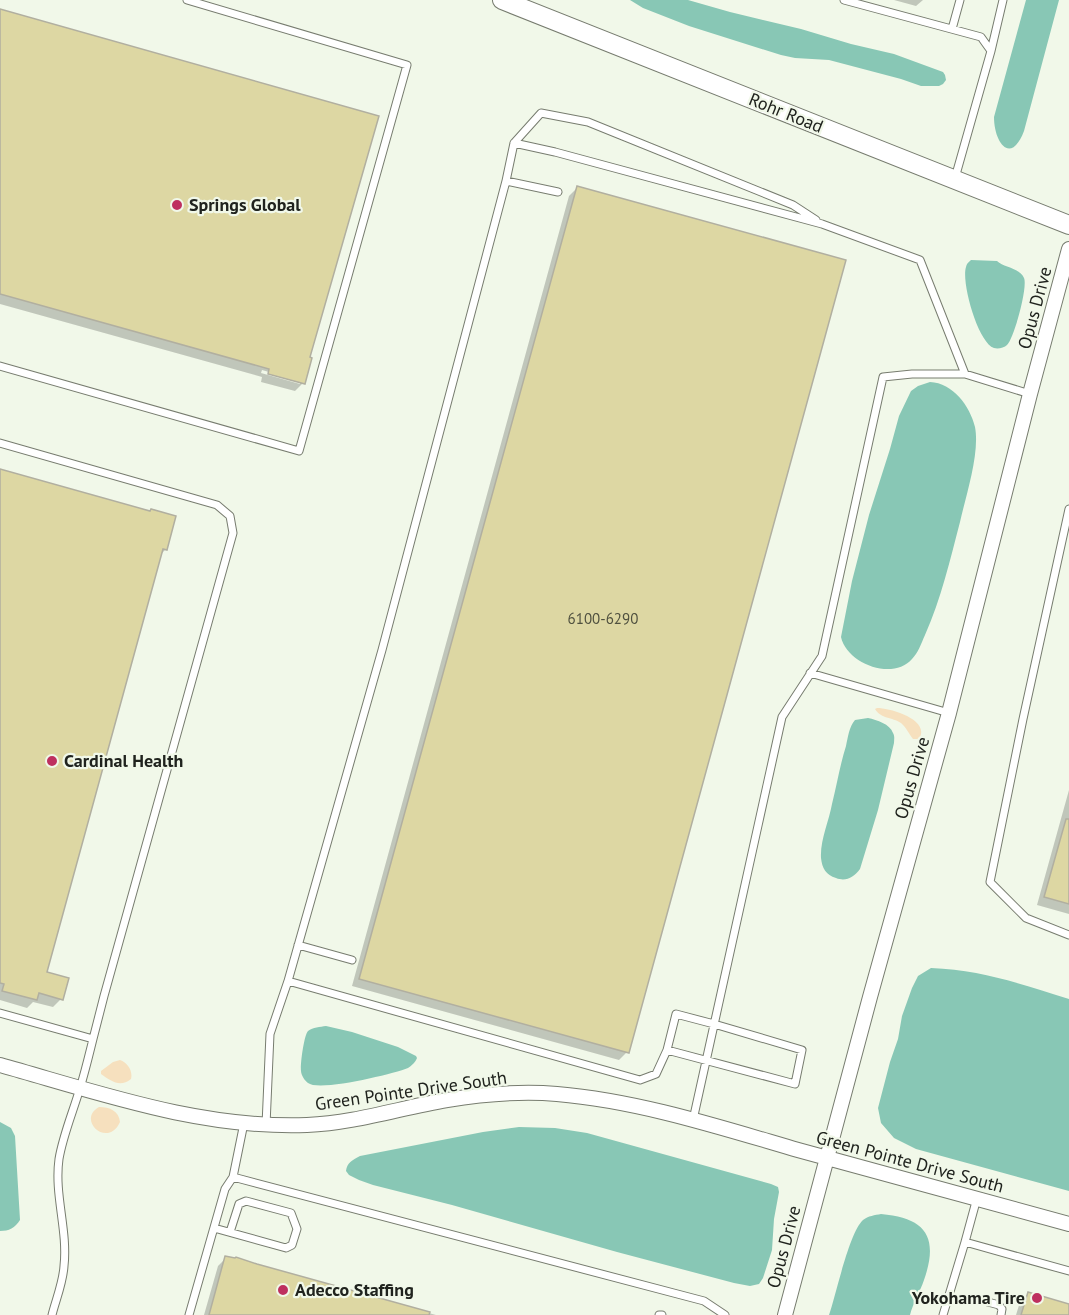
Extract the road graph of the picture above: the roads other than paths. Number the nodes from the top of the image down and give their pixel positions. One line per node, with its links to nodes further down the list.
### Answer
1 (187, 0): 15 (lane)
2 (502, 0): 9 (street, Rohr Road)
3 (844, 0): 6 (lane)
4 (960, 0): 6 (lane)
5 (1003, 0): 7 (lane)
6 (952, 29): 7 (lane)
7 (991, 51): 9 (lane)
8 (514, 143): 10 (lane); 12 (lane); 12 (lane)
9 (955, 179): 13 (street, Rohr Road)
10 (506, 181): 11 (lane); 23 (lane)
11 (558, 192)
12 (822, 224): 16 (lane)
13 (1069, 225)
14 (1069, 249): 17 (street, Opus Drive)
15 (0, 366)
16 (965, 374): 17 (lane); 20 (lane)
17 (1030, 394): 21 (street, Opus Drive)
18 (0, 443): 28 (lane)
19 (1069, 509): 22 (lane)
20 (810, 673): 21 (lane); 27 (lane)
21 (949, 713): 36 (street, Opus Drive)
22 (1069, 935)
23 (298, 945): 24 (lane); 25 (lane)
24 (352, 960)
25 (288, 981): 29 (lane); 35 (lane)
26 (0, 1013): 28 (lane)
27 (714, 1024): 29 (lane); 30 (lane); 30 (lane)
28 (93, 1039): 32 (lane)
29 (667, 1050): 30 (lane)
30 (706, 1061): 33 (lane)
31 (0, 1065): 32 (street, Green Pointe Drive South)
32 (80, 1088): 34 (street, Green Pointe Drive South); 45 (lane)
33 (693, 1120): 35 (street, Green Pointe Drive South); 36 (street, Green Pointe Drive South)
34 (244, 1123): 35 (street, Green Pointe Drive South); 37 (lane)
35 (266, 1125)
36 (827, 1158): 38 (street, Green Pointe Drive South); 48 (street, Opus Drive)
37 (233, 1177): 40 (lane); 47 (lane)
38 (977, 1198): 39 (street, Green Pointe Drive South); 42 (lane)
39 (1069, 1224)
40 (214, 1228): 41 (lane); 46 (lane)
41 (230, 1232): 41 (lane)
42 (965, 1242): 43 (lane); 49 (lane)
43 (1069, 1271)
44 (984, 1301): 50 (lane)
45 (52, 1315)
46 (189, 1315)
47 (725, 1315)
48 (785, 1315)
49 (943, 1315)
50 (1001, 1315)

